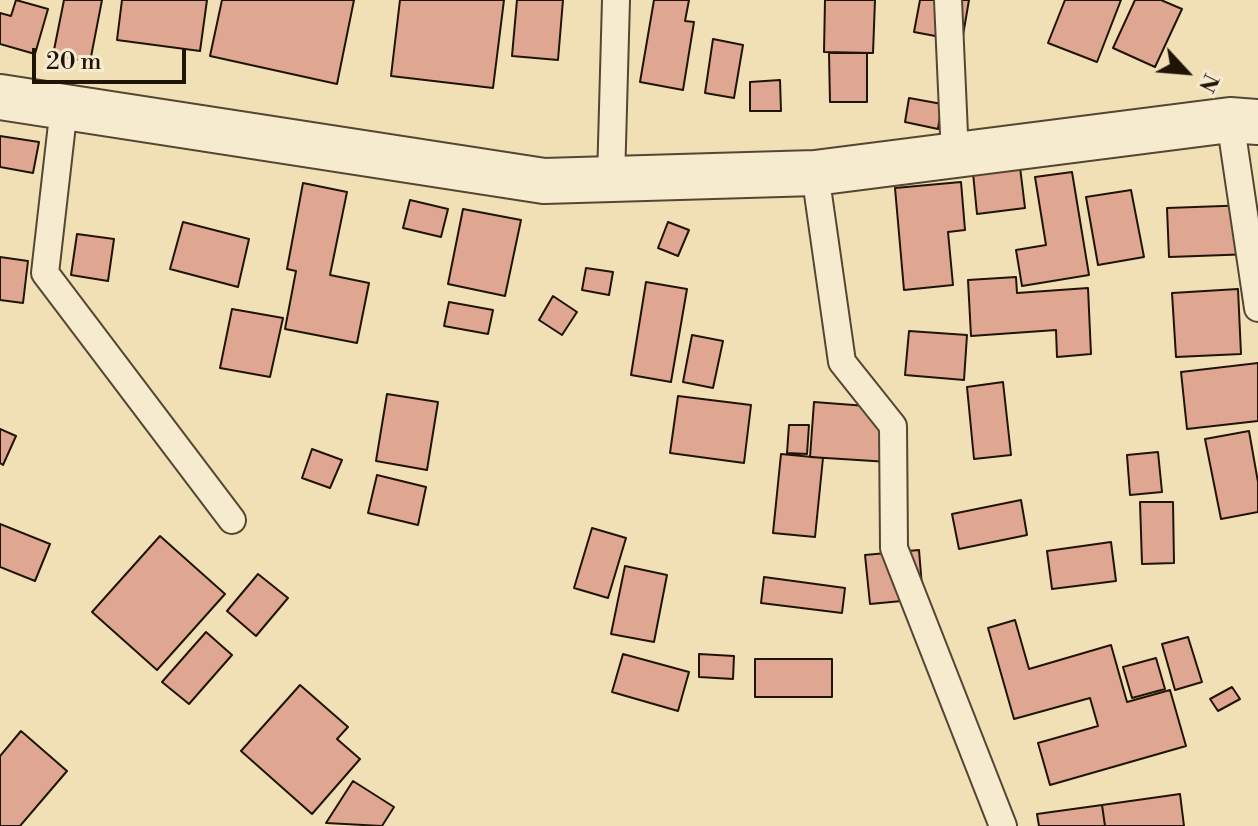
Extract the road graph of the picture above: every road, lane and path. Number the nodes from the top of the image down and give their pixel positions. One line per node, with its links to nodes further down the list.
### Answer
1 (616, 0): 8 (lane)
2 (948, 0): 6 (lane)
3 (0, 97): 4 (street)
4 (64, 107): 8 (street); 10 (lane)
5 (1244, 121): 6 (street); 9 (lane)
6 (955, 156): 7 (street)
7 (815, 173): 8 (street); 11 (lane)
8 (611, 180)
9 (1258, 308)
10 (232, 520)
11 (1003, 826)

